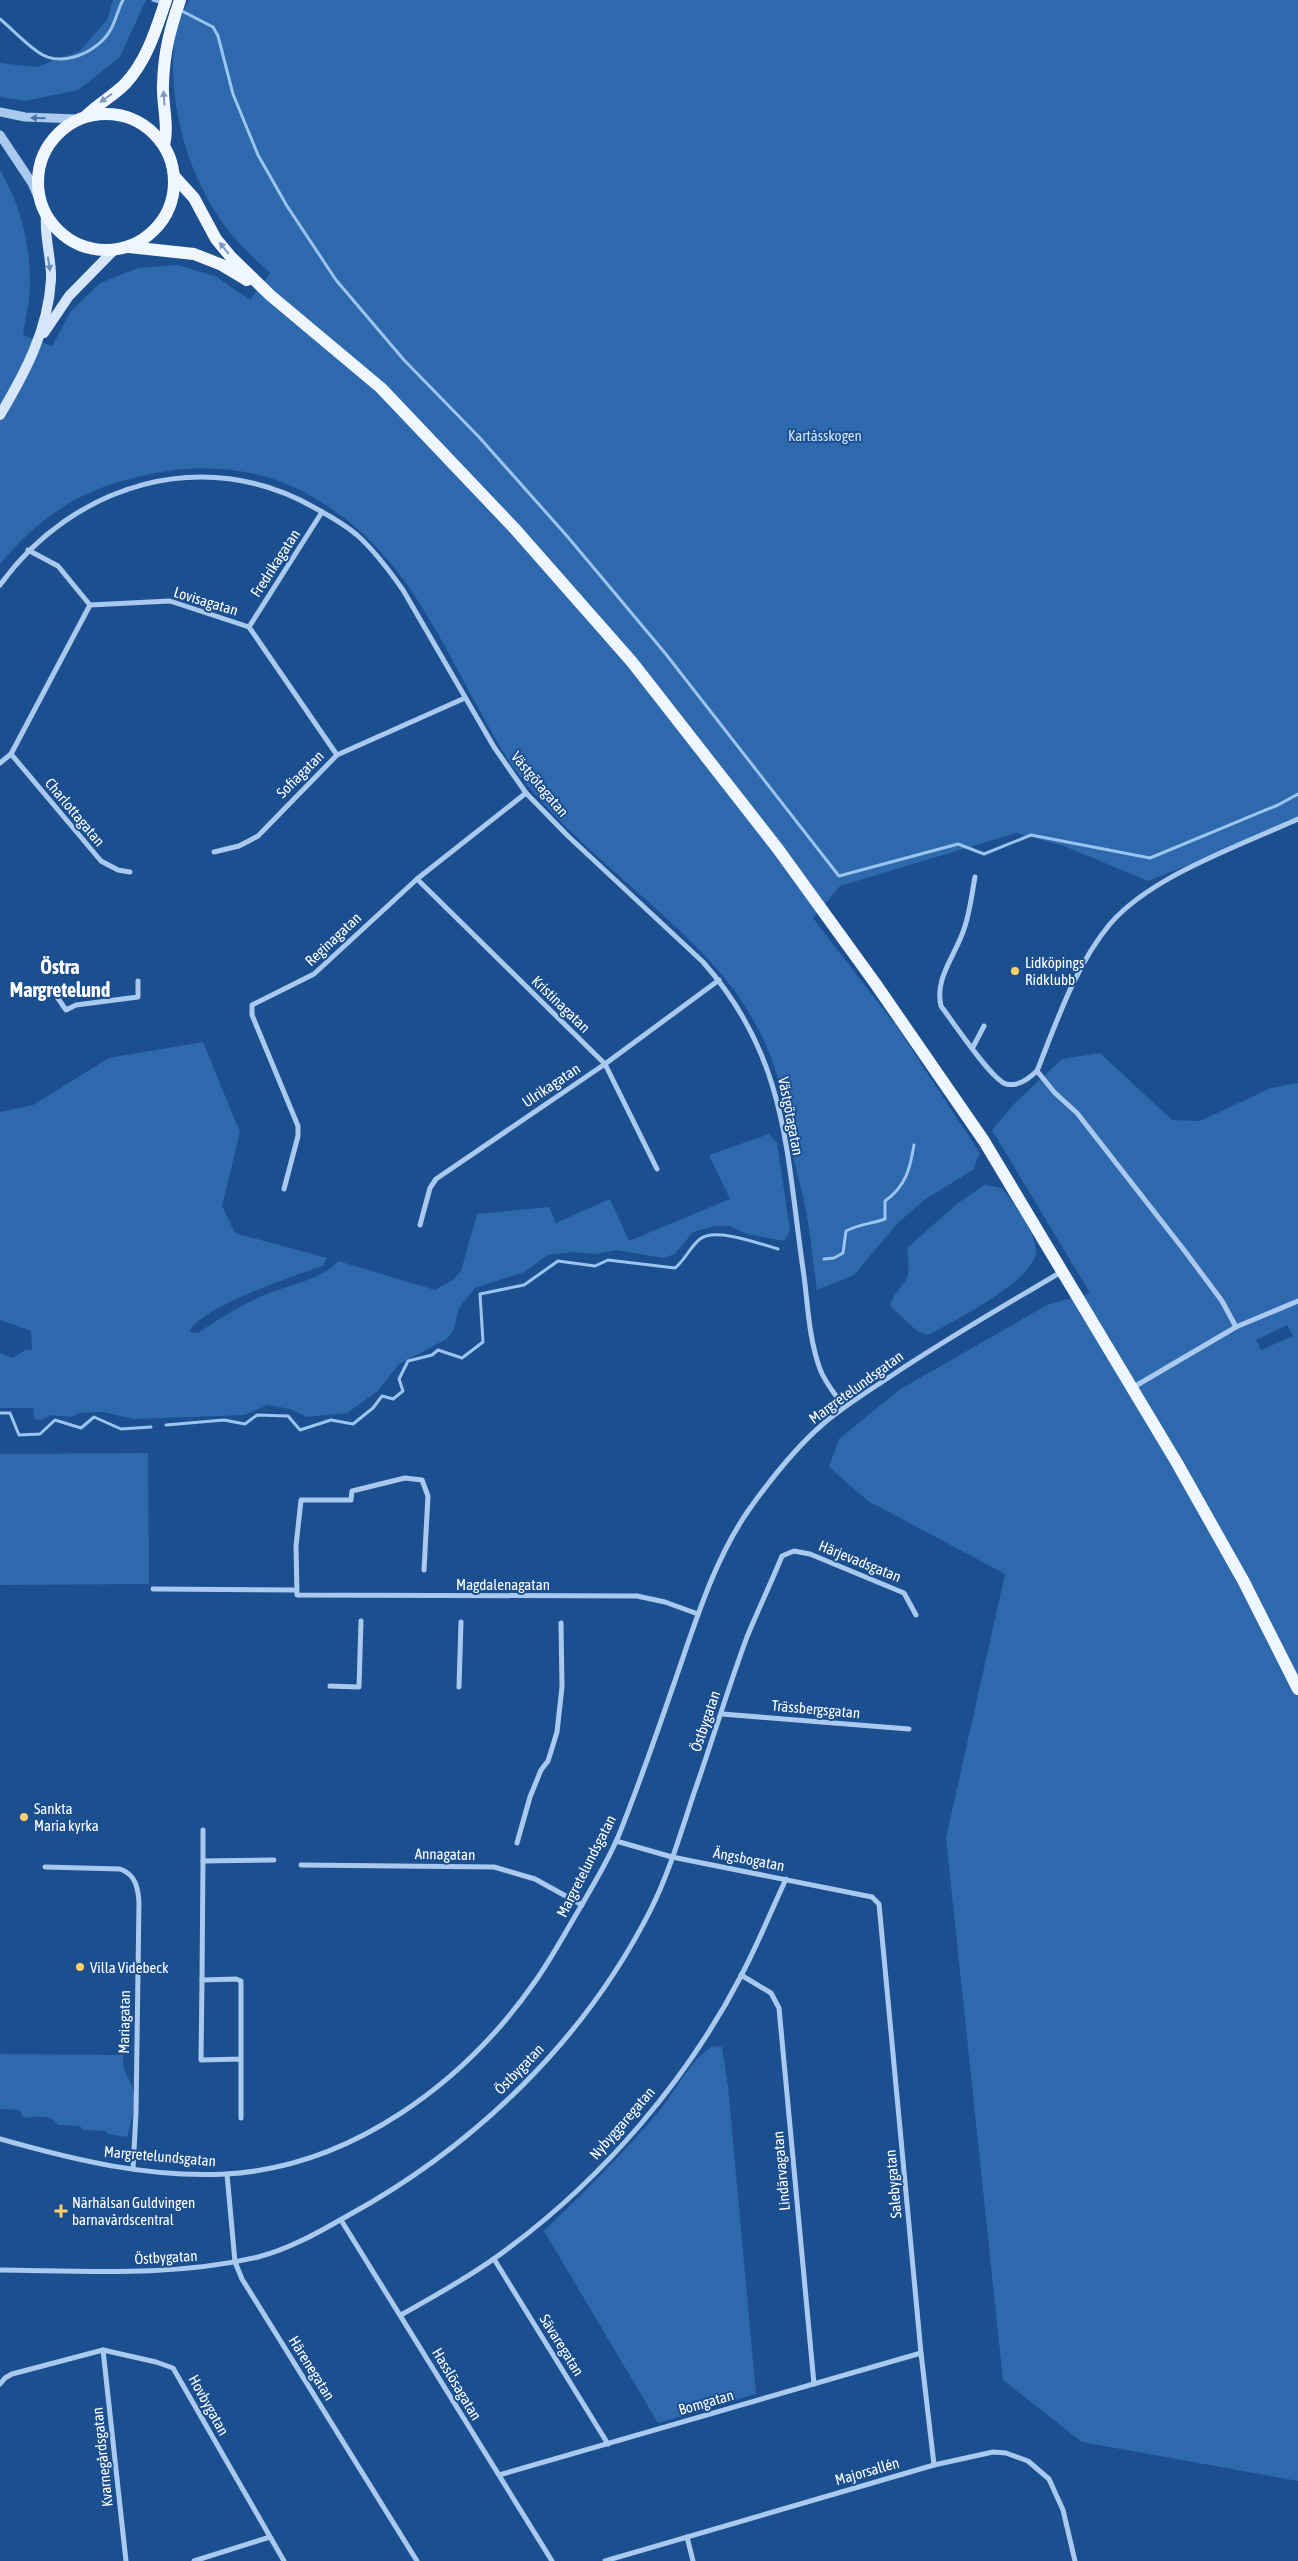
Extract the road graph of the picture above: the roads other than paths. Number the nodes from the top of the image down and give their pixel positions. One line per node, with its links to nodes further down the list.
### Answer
1 (166, 0): 4 (main road, one-way to 4)
2 (180, 0): 6 (main road, one-way to 2)
3 (0, 112): 4 (street, one-way to 3)
4 (81, 118): 6 (main road); 8 (main road)
5 (0, 135): 8 (street)
6 (164, 146): 7 (main road)
7 (174, 176): 10 (main road); 12 (main road, one-way to 7)
8 (39, 199): 9 (main road)
9 (46, 216): 11 (main road); 13 (main road, one-way to 13)
10 (129, 246): 11 (main road); 12 (main road)
11 (114, 250): 13 (main road)
12 (270, 295): 40 (main road)
13 (40, 338): 14 (main road)
14 (0, 415)
15 (322, 512): 16 (street, Västgötagatan); 19 (street, Fredrikagatan); 20 (street, Västgötagatan)
16 (28, 550): 17 (street, Västgötagatan); 18 (street)
17 (0, 585)
18 (90, 605): 19 (street, Lovisagatan); 21 (street)
19 (249, 627): 22 (street, Lovisagatan)
20 (465, 698): 22 (street, Sofiagatan); 24 (street, Västgötagatan)
21 (11, 754): 23 (street); 27 (street, Charlottagatan)
22 (337, 754): 26 (street, Sofiagatan)
23 (0, 763)
24 (526, 793): 29 (street, Reginagatan); 30 (street, Västgötagatan)
25 (1298, 819): 36 (street)
26 (214, 852)
27 (130, 872)
28 (975, 877): 34 (street)
29 (417, 879): 35 (street, Kristinagatan); 38 (street, Reginagatan)
30 (719, 980): 35 (street, Ulrikagatan); 44 (street, Västgötagatan)
31 (138, 981): 32 (street)
32 (55, 994)
33 (984, 1026): 34 (street)
34 (973, 1047): 36 (street)
35 (605, 1064): 37 (street, Kristinagatan); 39 (street, Ulrikagatan)
36 (1038, 1070): 42 (street)
37 (657, 1169)
38 (284, 1189)
39 (420, 1225)
40 (1063, 1270): 43 (main road); 44 (street, Margretelundsgatan)
41 (1298, 1301): 42 (street)
42 (1236, 1327): 43 (street)
43 (1132, 1389): 56 (main road)
44 (844, 1407): 49 (street, Margretelundsgatan)
45 (782, 1556): 50 (street, Härjevadsgatan); 57 (street, Östbygatan)
46 (424, 1570): 48 (street)
47 (153, 1589): 48 (street)
48 (296, 1590): 49 (street, Magdalenagatan)
49 (698, 1614): 60 (street, Margretelundsgatan)
50 (916, 1615)
51 (360, 1621): 54 (street)
52 (461, 1622): 55 (street)
53 (561, 1623): 61 (street)
54 (330, 1686)
55 (459, 1687)
56 (1298, 1689)
57 (722, 1714): 58 (street, Trässbergsgatan); 62 (street, Östbygatan)
58 (909, 1728)
59 (203, 1830): 64 (street)
60 (616, 1841): 62 (street, Ängsbogatan); 69 (street, Margretelundsgatan)
61 (517, 1843)
62 (672, 1857): 67 (street, Ängsbogatan); 77 (street, Östbygatan)
63 (274, 1860): 64 (street)
64 (203, 1861): 71 (street)
65 (301, 1865): 69 (street, Annagatan)
66 (45, 1867): 75 (street, Mariagatan)
67 (786, 1879): 68 (street, Ängsbogatan); 70 (street, Nybyggaregatan)
68 (877, 1900): 83 (street, Salebygatan)
69 (582, 1904): 76 (street, Margretelundsgatan)
70 (741, 1976): 78 (street, Nybyggaregatan); 85 (street, Lindärvagatan)
71 (202, 1980): 72 (street); 72 (street)
72 (241, 2059): 73 (street)
73 (241, 2118)
74 (0, 2139): 75 (street, Margretelundsgatan)
75 (133, 2169): 76 (street, Margretelundsgatan)
76 (227, 2174): 79 (street, Härenegatan)
77 (341, 2220): 79 (street, Östbygatan); 81 (street, Hasslösagatan)
78 (494, 2259): 81 (street, Nybyggaregatan); 86 (street, Sävaregatan)
79 (235, 2262): 80 (street, Östbygatan); 94 (street, Härenegatan)
80 (0, 2270)
81 (401, 2315): 88 (street, Hasslösagatan)
82 (103, 2350): 84 (street, Hovbygatan); 89 (street, Hovbygatan); 91 (street, Kvarnegårdsgatan)
83 (920, 2353): 85 (street, Bomgatan); 87 (street, Salebygatan)
84 (0, 2384)
85 (814, 2384): 86 (street, Bomgatan)
86 (608, 2444): 88 (street, Bomgatan)
87 (934, 2465): 90 (street, Majorsallén); 98 (street, Majorsallén)
88 (499, 2475): 95 (street, Hasslösagatan)
89 (270, 2537): 92 (street); 93 (street, Hovbygatan)
90 (687, 2537): 96 (street, Majorsallén); 97 (street)
91 (126, 2561)
92 (194, 2561)
93 (284, 2561)
94 (417, 2561)
95 (552, 2561)
96 (605, 2561)
97 (693, 2561)
98 (1075, 2561)

